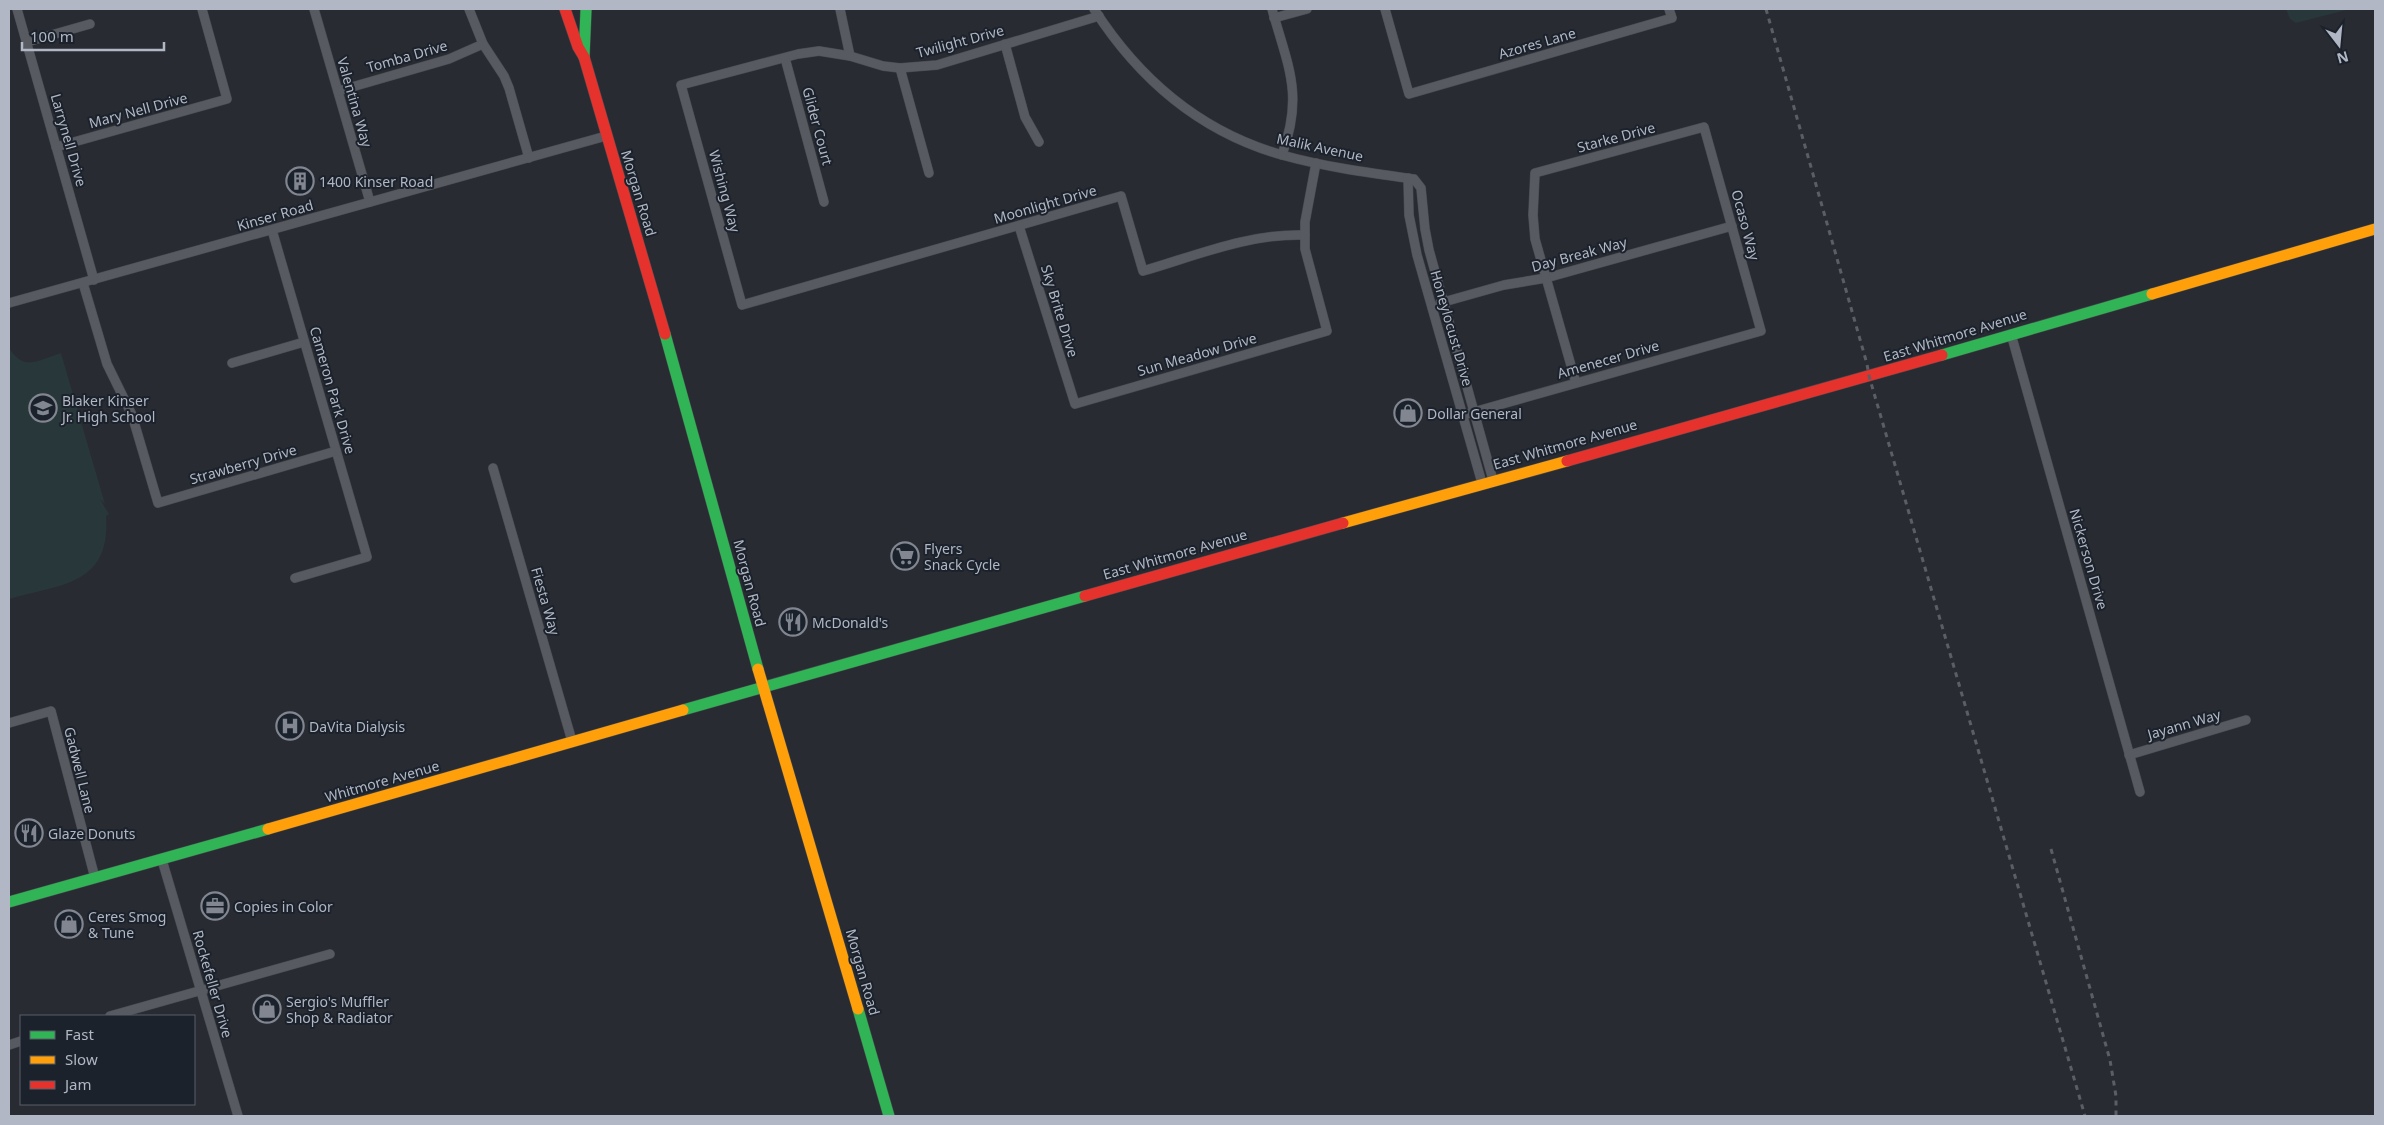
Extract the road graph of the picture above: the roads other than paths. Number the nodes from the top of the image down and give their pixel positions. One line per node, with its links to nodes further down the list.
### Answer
1 (17, 9): 15 (street, Larrynell Drive)
2 (202, 9): 27 (street, Mary Nell Drive)
3 (314, 9): 23 (street, Valentina Way)
4 (470, 9): 16 (street)
5 (566, 9): 6 (main road); 19 (main road, Morgan Road)
6 (587, 9): 19 (main road, Morgan Road)
7 (840, 9): 18 (street)
8 (1272, 9): 13 (street)
9 (1307, 9): 13 (street)
10 (1384, 9): 11 (street, Azores Lane)
11 (1669, 9)
12 (1096, 12): 17 (street, Twilight Drive); 28 (street, Malik Avenue)
13 (1274, 18): 28 (street)
14 (90, 24): 15 (street)
15 (27, 42): 27 (street, Larrynell Drive)
16 (483, 44): 23 (street, Tomba Drive); 29 (street)
17 (1005, 44): 21 (street, Twilight Drive); 26 (street)
18 (850, 56): 20 (street, Twilight Drive); 21 (street, Twilight Drive)
19 (584, 57): 25 (main road, Morgan Road)
20 (785, 58): 22 (street, Twilight Drive); 34 (street, Glider Court)
21 (900, 68): 31 (street)
22 (681, 85): 45 (street, Wishing Way)
23 (338, 91): 33 (street, Valentina Way)
24 (1704, 127): 36 (street, Ocaso Way); 40 (street, Starke Drive)
25 (606, 136): 29 (street, Kinser Road); 59 (main road, Morgan Road)
26 (1039, 142)
27 (56, 147): 41 (street, Larrynell Drive)
28 (1282, 155): 30 (street, Malik Avenue)
29 (529, 158): 33 (street, Kinser Road)
30 (1316, 163): 32 (street, Malik Avenue); 39 (street)
31 (929, 173)
32 (1411, 178): 43 (street, Honeylocust Drive); 46 (street, Honeylocust Drive)
33 (370, 202): 38 (street, Kinser Road)
34 (824, 202)
35 (1019, 226): 39 (street, Moonlight Drive); 45 (street, Moonlight Drive); 52 (street, Sky Brite Drive)
36 (1732, 226): 40 (street, Day Break Way); 47 (street, Ocaso Way)
37 (2375, 229): 48 (main road, East Whitmore Avenue)
38 (272, 230): 41 (street, Kinser Road); 49 (street, Cameron Park Drive)
39 (1305, 235): 52 (street, Sun Meadow Drive)
40 (1546, 278): 43 (street, Day Break Way); 51 (street)
41 (94, 280): 42 (street, Kinser Road)
42 (83, 283): 44 (street, Kinser Road); 55 (street, Strawberry Drive)
43 (1444, 302): 46 (street, Day Break Way); 53 (street, Honeylocust Drive)
44 (9, 303)
45 (742, 305)
46 (1432, 305): 54 (street, Honeylocust Drive)
47 (1761, 331): 51 (street, Amenecer Drive)
48 (2011, 334): 57 (main road, East Whitmore Avenue); 63 (street, Nickerson Drive)
49 (304, 342): 50 (street); 55 (street, Cameron Park Drive)
50 (232, 362)
51 (1576, 382): 53 (street, Amenecer Drive)
52 (1074, 404)
53 (1474, 411): 54 (street, Amenecer Drive); 57 (street, Honeylocust Drive)
54 (1463, 414): 57 (street, Honeylocust Drive)
55 (336, 451): 58 (street, Cameron Park Drive)
56 (493, 468): 62 (street, Fiesta Way)
57 (1488, 481): 59 (main road, East Whitmore Avenue)
58 (295, 578)
59 (763, 686): 62 (main road, Whitmore Avenue); 72 (main road, Morgan Road)
60 (2246, 720): 63 (street, Jayann Way)
61 (9, 723): 66 (street, Gadwell Lane)
62 (572, 741): 65 (main road, Whitmore Avenue)
63 (2129, 755): 64 (street, Nickerson Drive)
64 (2140, 792)
65 (162, 860): 66 (main road, Whitmore Avenue); 69 (street, Rockefeller Drive)
66 (95, 878): 67 (main road, Whitmore Avenue)
67 (9, 902)
68 (330, 954): 69 (street)
69 (201, 990): 70 (street); 71 (street, Rockefeller Drive)
70 (114, 1015)
71 (238, 1116)
72 (889, 1116)

